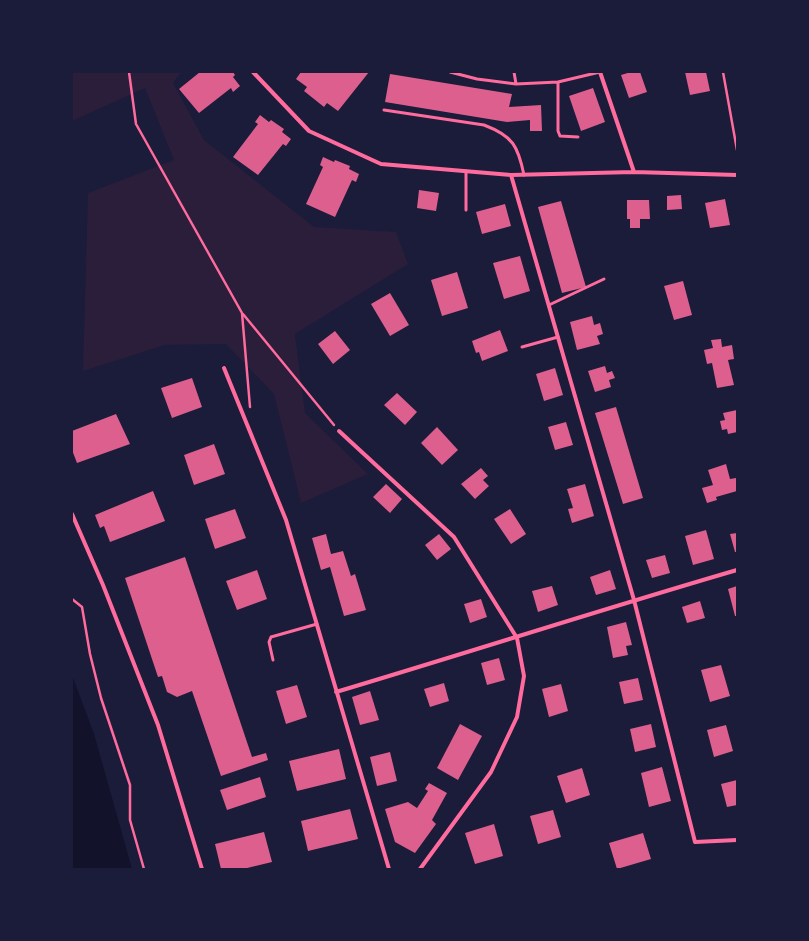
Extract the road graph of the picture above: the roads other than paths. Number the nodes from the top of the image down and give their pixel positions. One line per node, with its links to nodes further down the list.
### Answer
1 (254, 72): 9 (street)
2 (450, 72): 6 (lane)
3 (514, 72): 6 (lane)
4 (600, 72): 5 (lane); 10 (street)
5 (558, 82): 6 (lane); 8 (lane)
6 (516, 84)
7 (384, 110): 12 (lane)
8 (578, 137)
9 (466, 171): 11 (street); 14 (lane)
10 (634, 172): 12 (street); 13 (street)
11 (511, 175): 12 (street); 16 (street)
12 (524, 175)
13 (737, 175)
14 (466, 210)
15 (604, 279): 16 (lane)
16 (549, 305): 17 (street)
17 (558, 337): 18 (lane); 23 (street)
18 (522, 347)
19 (224, 368): 24 (street)
20 (339, 431): 25 (street)
21 (72, 514): 29 (street)
22 (737, 570): 23 (street)
23 (634, 600): 25 (street); 28 (street)
24 (317, 624): 26 (lane); 27 (street)
25 (517, 638): 27 (street); 31 (street)
26 (273, 660)
27 (336, 692): 30 (street)
28 (737, 840)
29 (202, 869)
30 (389, 869)
31 (420, 869)

